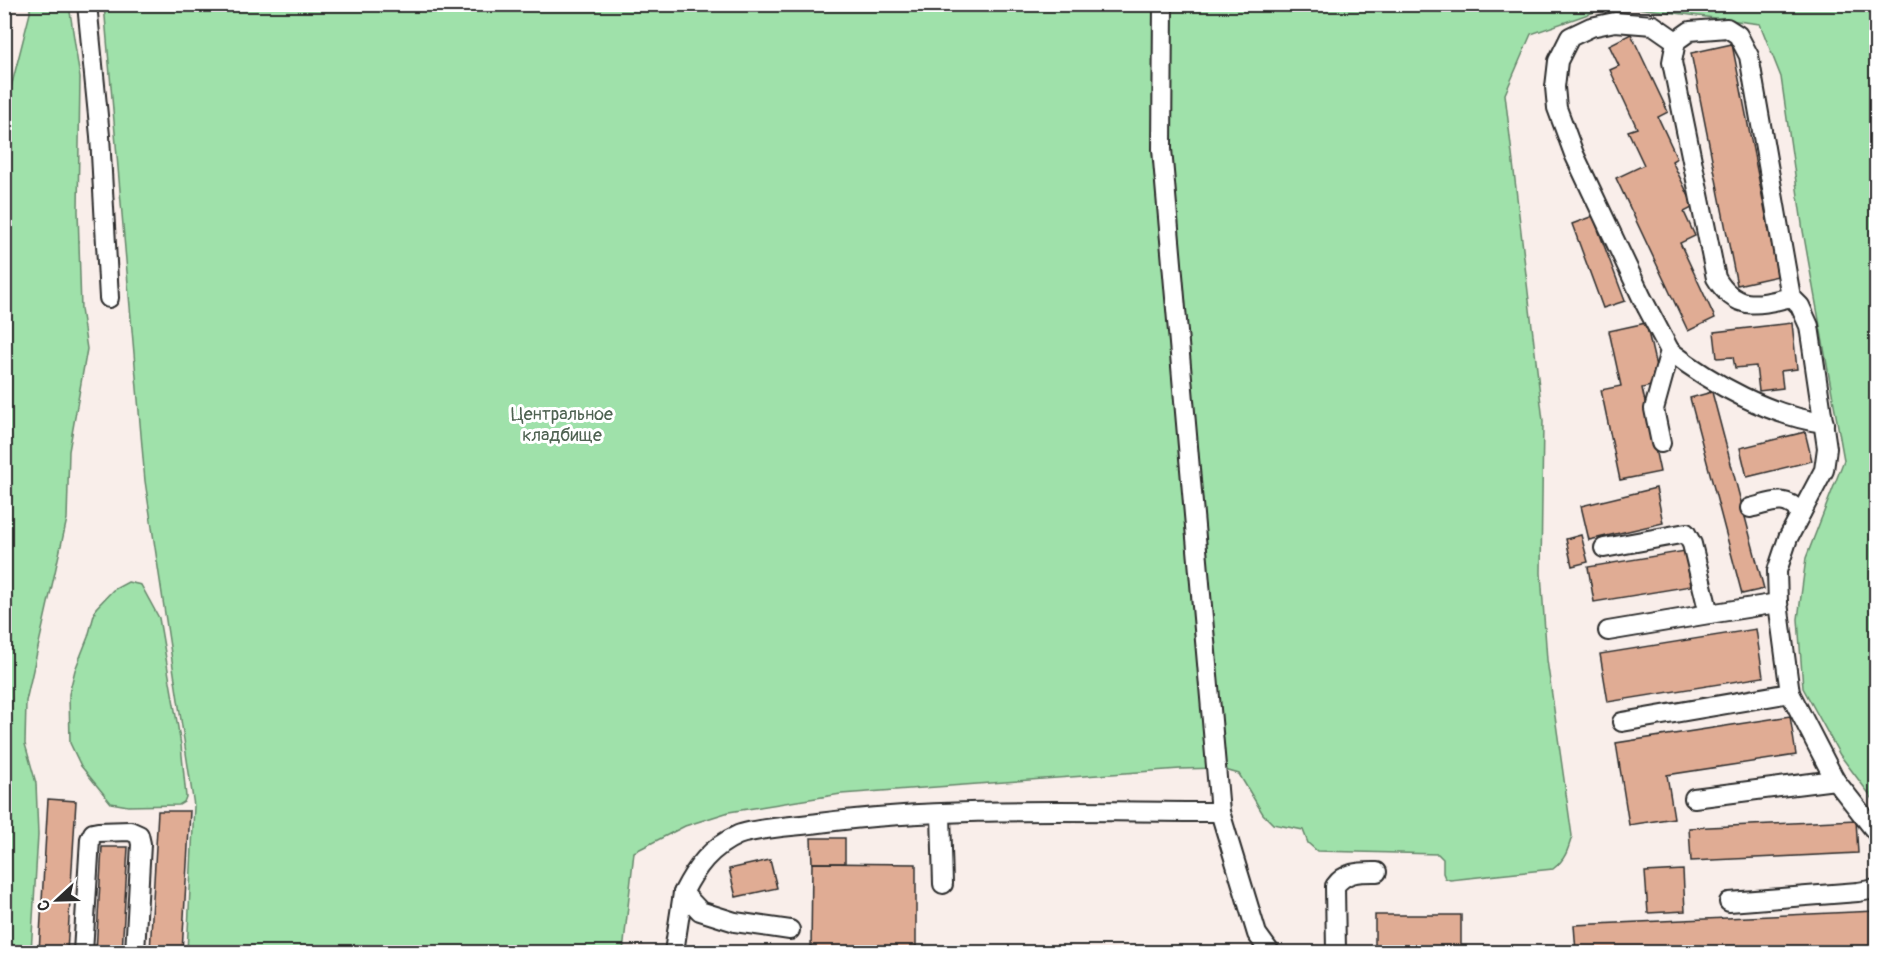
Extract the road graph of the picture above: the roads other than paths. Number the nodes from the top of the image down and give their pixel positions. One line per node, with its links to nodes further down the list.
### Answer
1 (87, 4): 5 (lane)
2 (1163, 4): 19 (lane)
3 (1676, 41): 4 (lane); 4 (lane); 6 (lane)
4 (1791, 297): 7 (lane)
5 (109, 298)
6 (1670, 351): 7 (lane); 8 (lane)
7 (1824, 423): 10 (lane)
8 (1661, 443)
9 (1750, 508): 10 (lane)
10 (1801, 513): 12 (lane)
11 (1604, 548): 13 (lane)
12 (1778, 603): 13 (lane); 15 (lane)
13 (1709, 614): 14 (lane)
14 (1608, 631)
15 (1790, 693): 16 (lane); 17 (lane)
16 (1622, 722)
17 (1835, 780): 18 (lane); 21 (lane)
18 (1694, 798)
19 (1220, 812): 20 (lane); 31 (lane)
20 (940, 814): 23 (lane); 25 (lane)
21 (1876, 832)
22 (1377, 872): 32 (lane)
23 (943, 884)
24 (1876, 889): 26 (lane)
25 (683, 893): 27 (lane); 30 (lane)
26 (1729, 902)
27 (790, 930)
28 (83, 952): 29 (lane)
29 (135, 952)
30 (674, 952)
31 (1269, 952)
32 (1336, 952)

